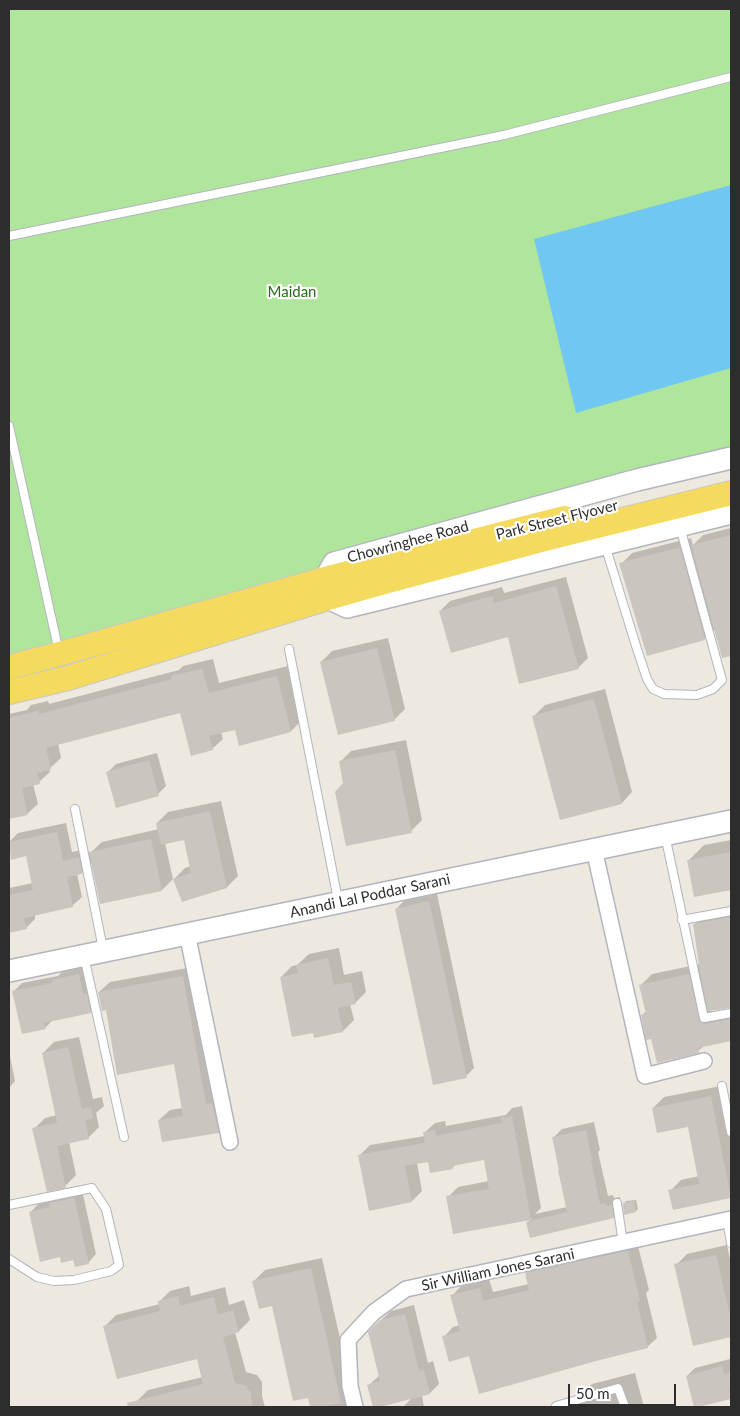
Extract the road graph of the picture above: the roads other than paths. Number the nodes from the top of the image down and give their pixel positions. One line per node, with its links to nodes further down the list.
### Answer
1 (731, 77): 2 (lane)
2 (9, 236)
3 (9, 426): 13 (lane)
4 (731, 458): 11 (main road, Chowringhee Road)
5 (731, 476): 10 (main road, Park Street Flyover)
6 (731, 493): 10 (main road, Park Street Flyover)
7 (731, 513): 8 (main road)
8 (681, 532): 9 (main road); 9 (lane)
9 (606, 551): 11 (main road)
10 (375, 575): 11 (main road, Park Street Flyover)
11 (327, 588): 13 (main road); 15 (main road)
12 (289, 649): 20 (lane)
13 (59, 654): 14 (main road)
14 (9, 667)
15 (9, 692)
16 (75, 809): 24 (lane)
17 (731, 821): 18 (main road, Anandi Lal Poddar Sarani)
18 (665, 834): 19 (main road, Anandi Lal Poddar Sarani); 22 (lane)
19 (594, 849): 20 (main road, Anandi Lal Poddar Sarani); 27 (street)
20 (338, 903): 23 (main road, Anandi Lal Poddar Sarani)
21 (731, 911): 22 (lane)
22 (682, 920): 26 (lane)
23 (187, 934): 24 (main road, Anandi Lal Poddar Sarani); 31 (street)
24 (94, 953): 25 (main road, Anandi Lal Poddar Sarani); 30 (lane)
25 (9, 971)
26 (731, 1013)
27 (704, 1061)
28 (722, 1086): 29 (lane)
29 (731, 1132)
30 (124, 1137)
31 (230, 1142)
32 (617, 1202): 35 (lane)
33 (9, 1205): 37 (lane)
34 (729, 1220): 35 (street, Sir William Jones Sarani); 36 (lane)
35 (623, 1243): 38 (street, Sir William Jones Sarani)
36 (731, 1243)
37 (9, 1259)
38 (356, 1407)
39 (557, 1407): 40 (lane)
40 (625, 1407)

